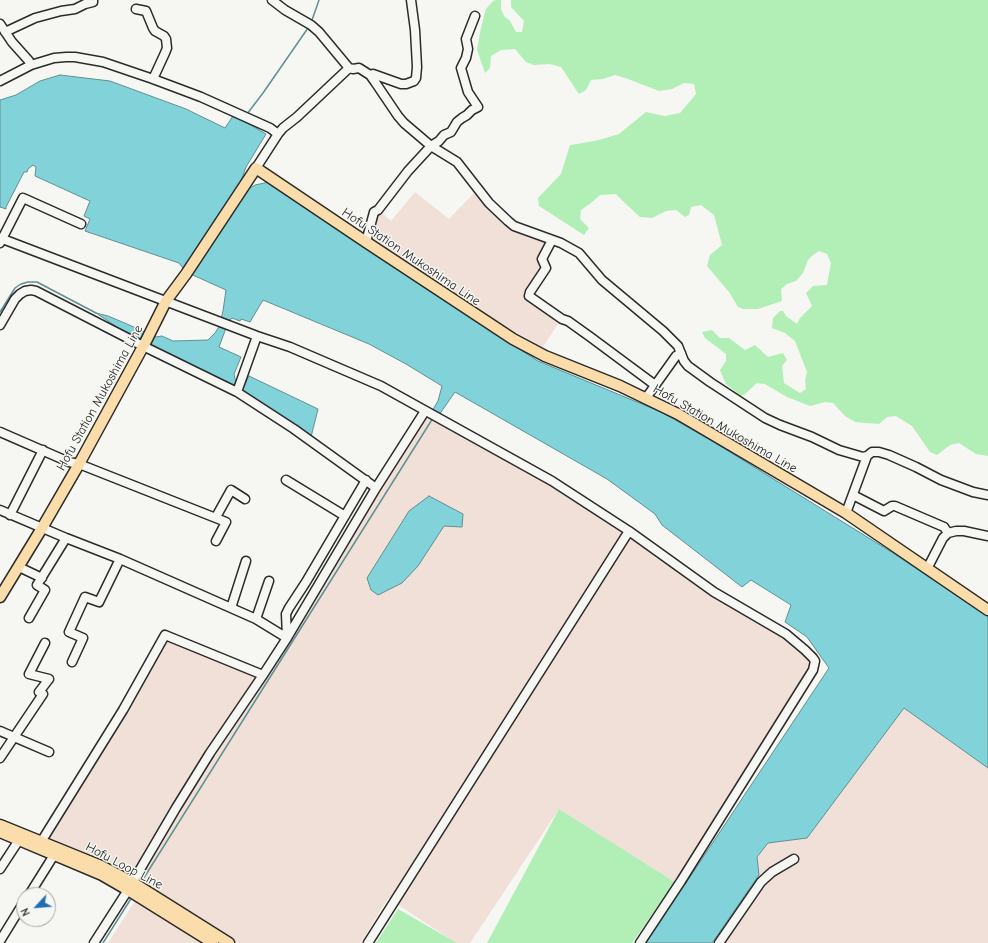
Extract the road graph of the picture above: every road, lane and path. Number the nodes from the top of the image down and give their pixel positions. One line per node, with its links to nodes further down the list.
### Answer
1 (93, 0): 7 (street)
2 (272, 0): 9 (street)
3 (411, 0): 10 (street)
4 (136, 9): 11 (street)
5 (475, 16): 14 (street)
6 (0, 24): 7 (street)
7 (6, 32): 8 (street)
8 (31, 65): 11 (street); 12 (street)
9 (349, 68): 10 (street); 13 (street)
10 (370, 75): 14 (street)
11 (153, 79): 13 (street)
12 (0, 80)
13 (278, 134): 15 (street)
14 (431, 146): 18 (street); 19 (street)
15 (256, 168): 19 (main road, Hofu Station Mukoshima Line); 20 (main road, Hofu Station Mukoshima Line)
16 (81, 224): 17 (street)
17 (1, 240): 20 (street)
18 (552, 240): 24 (street); 25 (street)
19 (366, 242): 27 (main road, Hofu Station Mukoshima Line)
20 (166, 301): 22 (street); 23 (main road, Hofu Station Mukoshima Line)
21 (0, 325): 23 (street)
22 (257, 336): 26 (street); 28 (street)
23 (144, 345): 26 (street); 32 (main road, Hofu Station Mukoshima Line)
24 (681, 353): 25 (street); 31 (street)
25 (655, 385): 27 (street)
26 (237, 392): 34 (street)
27 (646, 398): 40 (main road, Hofu Station Mukoshima Line)
28 (425, 411): 35 (street); 45 (street)
29 (0, 432): 30 (street)
30 (43, 450): 32 (street); 41 (street)
31 (867, 456): 36 (street); 37 (street)
32 (79, 464): 43 (street); 44 (main road, Hofu Station Mukoshima Line)
33 (286, 480): 42 (street)
34 (366, 480): 35 (street); 42 (street)
35 (376, 488): 61 (street)
36 (853, 495): 40 (street); 46 (street)
37 (988, 495)
38 (246, 499): 43 (street)
39 (0, 510): 41 (street)
40 (846, 514): 53 (main road, Hofu Station Mukoshima Line)
41 (10, 515): 44 (street)
42 (345, 516): 61 (street)
43 (216, 517): 49 (street)
44 (42, 528): 48 (street); 52 (main road, Hofu Station Mukoshima Line)
45 (629, 531): 83 (street); 84 (street)
46 (948, 533): 47 (street); 53 (street)
47 (988, 536)
48 (66, 538): 50 (street); 54 (street)
49 (216, 541)
50 (120, 559): 57 (street); 63 (street)
51 (246, 561): 57 (street)
52 (18, 567): 54 (street); 56 (main road, Hofu Station Mukoshima Line)
53 (927, 568): 58 (main road, Hofu Station Mukoshima Line)
54 (42, 578): 59 (street)
55 (269, 581): 60 (street)
56 (0, 597)
57 (231, 608): 60 (street)
58 (988, 610)
59 (29, 618)
60 (256, 619): 61 (street)
61 (287, 638): 64 (street)
62 (45, 643): 66 (street)
63 (72, 662)
64 (263, 675): 72 (street); 76 (street)
65 (0, 731): 66 (street)
66 (14, 737): 67 (street); 68 (street)
67 (49, 752)
68 (0, 758)
69 (0, 825): 72 (main road, Hofu Loop Line)
70 (0, 832): 71 (main road, Hofu Loop Line)
71 (19, 840): 73 (main road, Hofu Loop Line); 75 (street)
72 (41, 842): 76 (main road, Hofu Loop Line)
73 (54, 854): 76 (main road, Hofu Loop Line); 77 (street)
74 (794, 859): 85 (street)
75 (0, 869)
76 (130, 886): 80 (street); 81 (main road, Hofu Loop Line); 82 (main road, Hofu Loop Line)
77 (33, 887)
78 (16, 915): 79 (street)
79 (0, 941)
80 (94, 943)
81 (213, 943)
82 (229, 943)
83 (368, 943)
84 (640, 943)
85 (719, 943)

